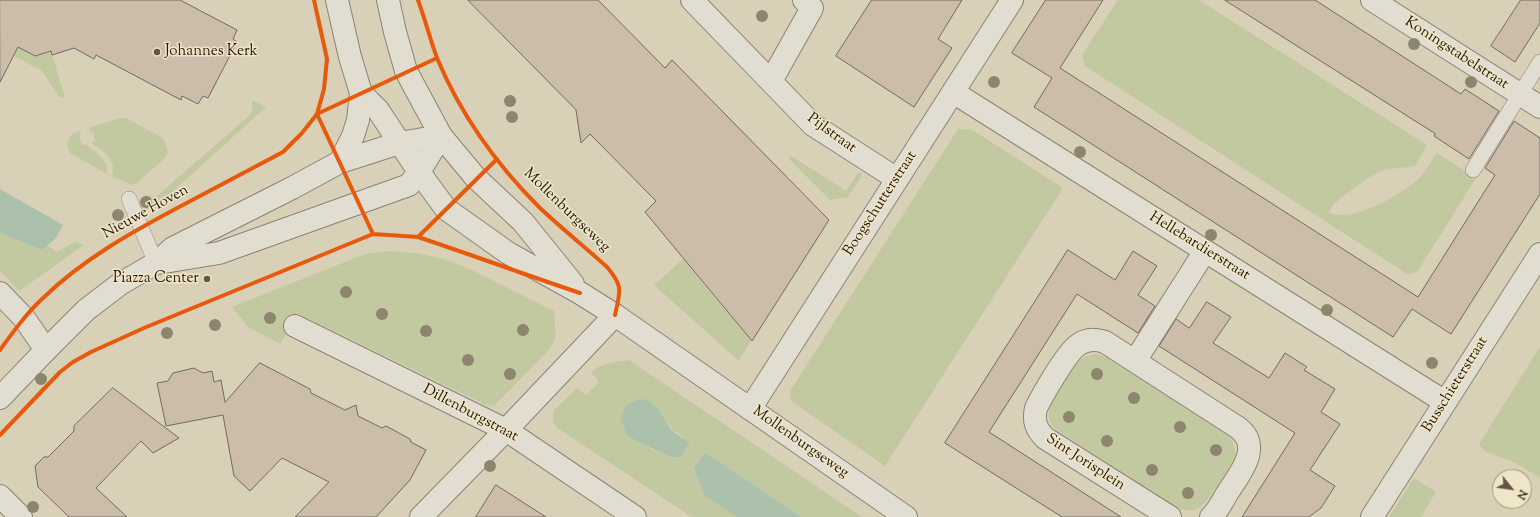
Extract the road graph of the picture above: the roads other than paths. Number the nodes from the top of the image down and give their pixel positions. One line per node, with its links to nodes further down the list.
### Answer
1 (337, 0): 10 (street, Mollenburgseweg)
2 (388, 0): 13 (street, Mollenburgseweg)
3 (692, 0): 8 (street, Pijlstraat)
4 (804, 0): 8 (street)
5 (1012, 0): 9 (street, Boogschutterstraat)
6 (1372, 0): 11 (street, Koningstabelstraat)
7 (1540, 62): 11 (lane)
8 (771, 81): 18 (street, Pijlstraat)
9 (953, 92): 18 (street, Boogschutterstraat); 20 (street, Hellebardierstraat)
10 (361, 93): 14 (street, Mollenburgseweg); 15 (street, Mollenburgseweg)
11 (1520, 94): 12 (street, Koningstabelstraat); 16 (lane)
12 (1540, 107)
13 (441, 136): 14 (street); 17 (street); 23 (street, Mollenburgseweg)
14 (399, 143): 15 (street); 17 (street, Mollenburgseweg)
15 (340, 162): 22 (street)
16 (1473, 170)
17 (419, 172): 22 (street); 23 (street, Mollenburgseweg)
18 (897, 179): 31 (street, Boogschutterstraat)
19 (129, 199): 22 (lane)
20 (1205, 251): 28 (street); 30 (street, Hellebardierstraat)
21 (1540, 254): 30 (street, Busschieterstraat)
22 (156, 263): 27 (street)
23 (580, 292): 25 (street, Mollenburgseweg)
24 (0, 293): 27 (street)
25 (615, 314): 31 (street, Mollenburgseweg); 32 (street)
26 (295, 326): 32 (street, Dillenburgstraat)
27 (46, 350): 29 (street)
28 (1135, 362): 34 (street, Sint Jorisplein); 40 (street, Sint Jorisplein)
29 (0, 398)
30 (1445, 402): 41 (street, Busschieterstraat)
31 (750, 408): 38 (street, Mollenburgseweg)
32 (506, 430): 35 (street); 37 (street, Dillenburgstraat)
33 (0, 496): 36 (street)
34 (1147, 511): 39 (street, Sint Jorisplein)
35 (423, 516)
36 (21, 517)
37 (635, 517)
38 (906, 517)
39 (1170, 517)
40 (1211, 517)
41 (1372, 517)

